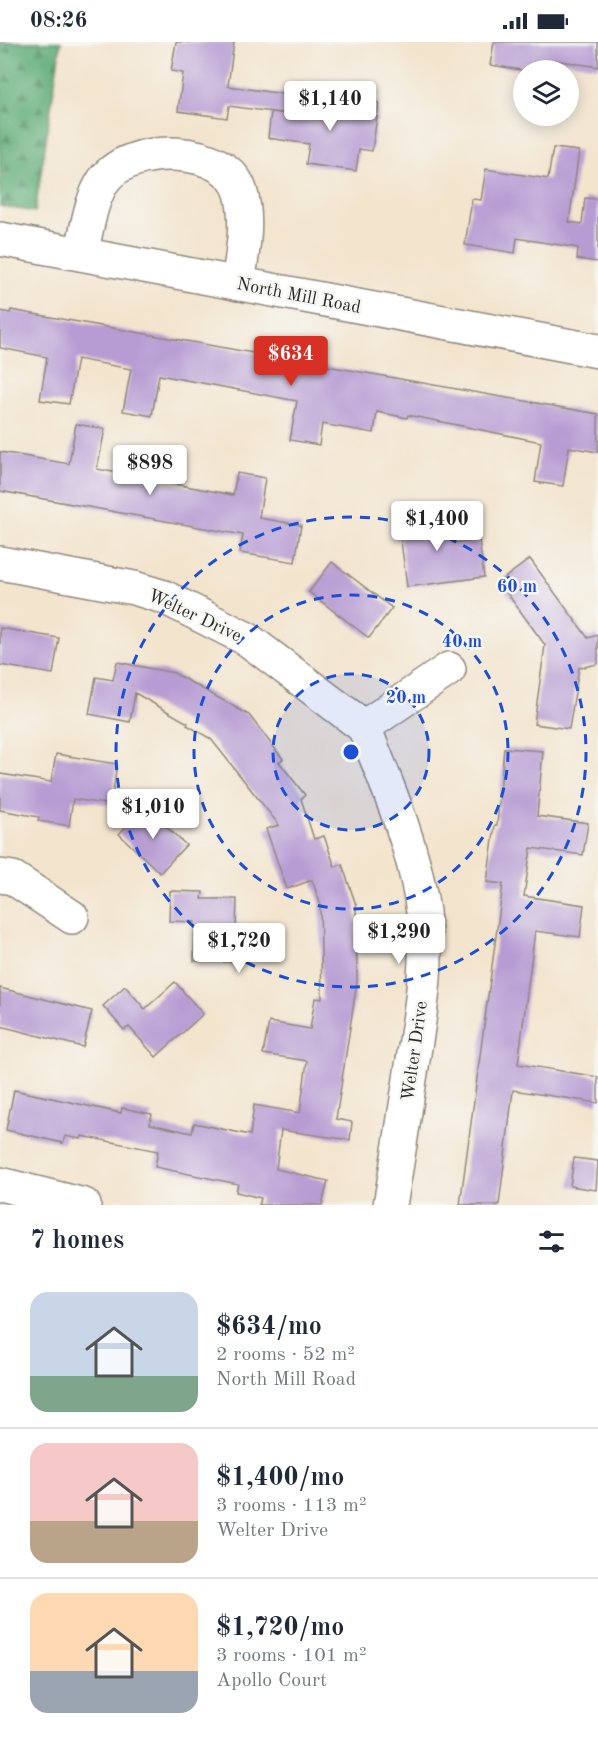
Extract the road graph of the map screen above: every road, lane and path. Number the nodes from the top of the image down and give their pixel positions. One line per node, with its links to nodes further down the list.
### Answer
1 (0, 239): 2 (street, North Mill Road)
2 (81, 254): 3 (street, North Mill Road); 3 (street)
3 (238, 284): 4 (street, North Mill Road)
4 (598, 351)
5 (0, 563): 7 (street, Welter Drive)
6 (449, 669): 7 (street)
7 (364, 727): 12 (street, Welter Drive)
8 (0, 876): 9 (street)
9 (72, 917)
10 (0, 1184): 11 (street)
11 (84, 1205)
12 (390, 1205)

